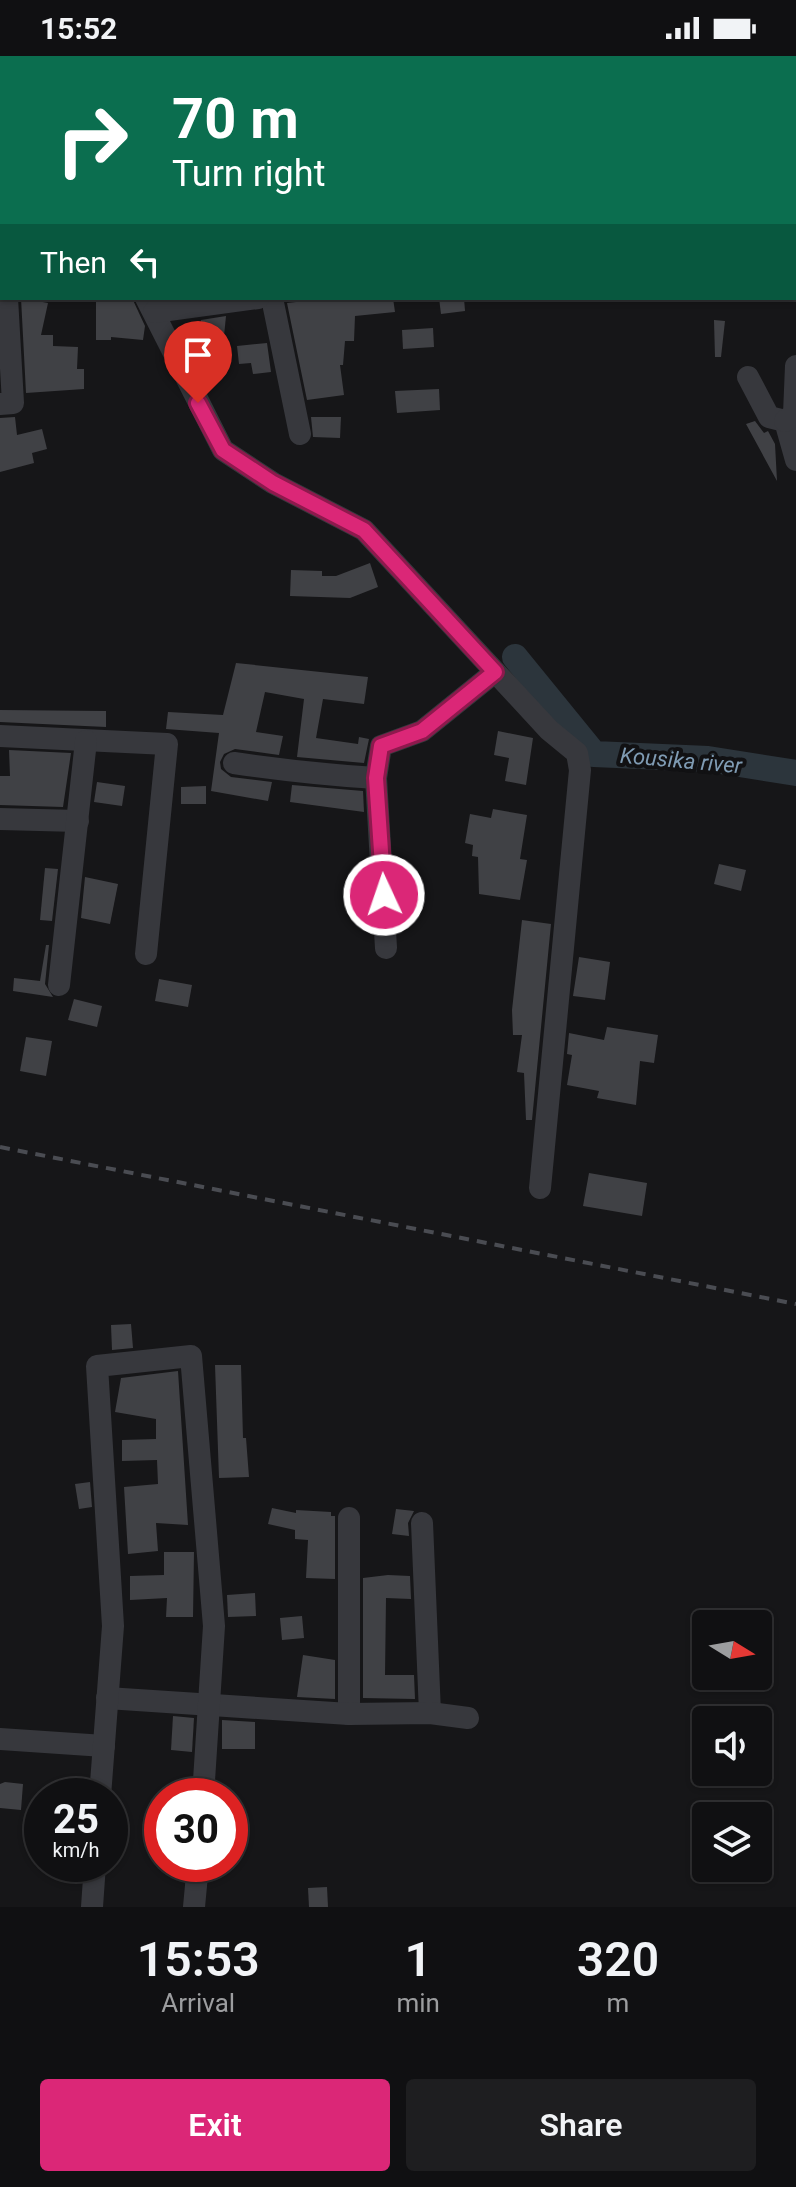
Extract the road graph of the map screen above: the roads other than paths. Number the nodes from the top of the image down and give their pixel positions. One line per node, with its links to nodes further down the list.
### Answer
1 (7, 300): 7 (street)
2 (227, 300): 4 (street)
3 (272, 300): 9 (street)
4 (150, 305): 11 (street)
5 (796, 366): 8 (street)
6 (748, 377): 8 (street)
7 (0, 404)
8 (785, 421): 10 (street)
9 (300, 434)
10 (796, 460)
11 (495, 672): 15 (street); 21 (street)
12 (0, 736): 13 (street)
13 (86, 741): 17 (street); 19 (street)
14 (234, 763): 15 (street)
15 (376, 778): 18 (street)
16 (0, 819): 17 (street)
17 (78, 821): 20 (street)
18 (386, 948)
19 (146, 954)
20 (59, 985)
21 (540, 1188)
22 (349, 1518): 27 (street)
23 (422, 1523): 26 (street)
24 (107, 1698): 25 (street); 25 (street); 30 (street)
25 (209, 1706): 27 (street); 32 (street)
26 (430, 1713): 27 (street); 28 (street)
27 (349, 1714)
28 (468, 1718)
29 (0, 1739): 30 (street)
30 (104, 1746): 31 (street)
31 (101, 1778)
32 (204, 1778)
33 (94, 1882): 35 (street)
34 (196, 1882): 36 (street)
35 (92, 1907)
36 (194, 1907)

